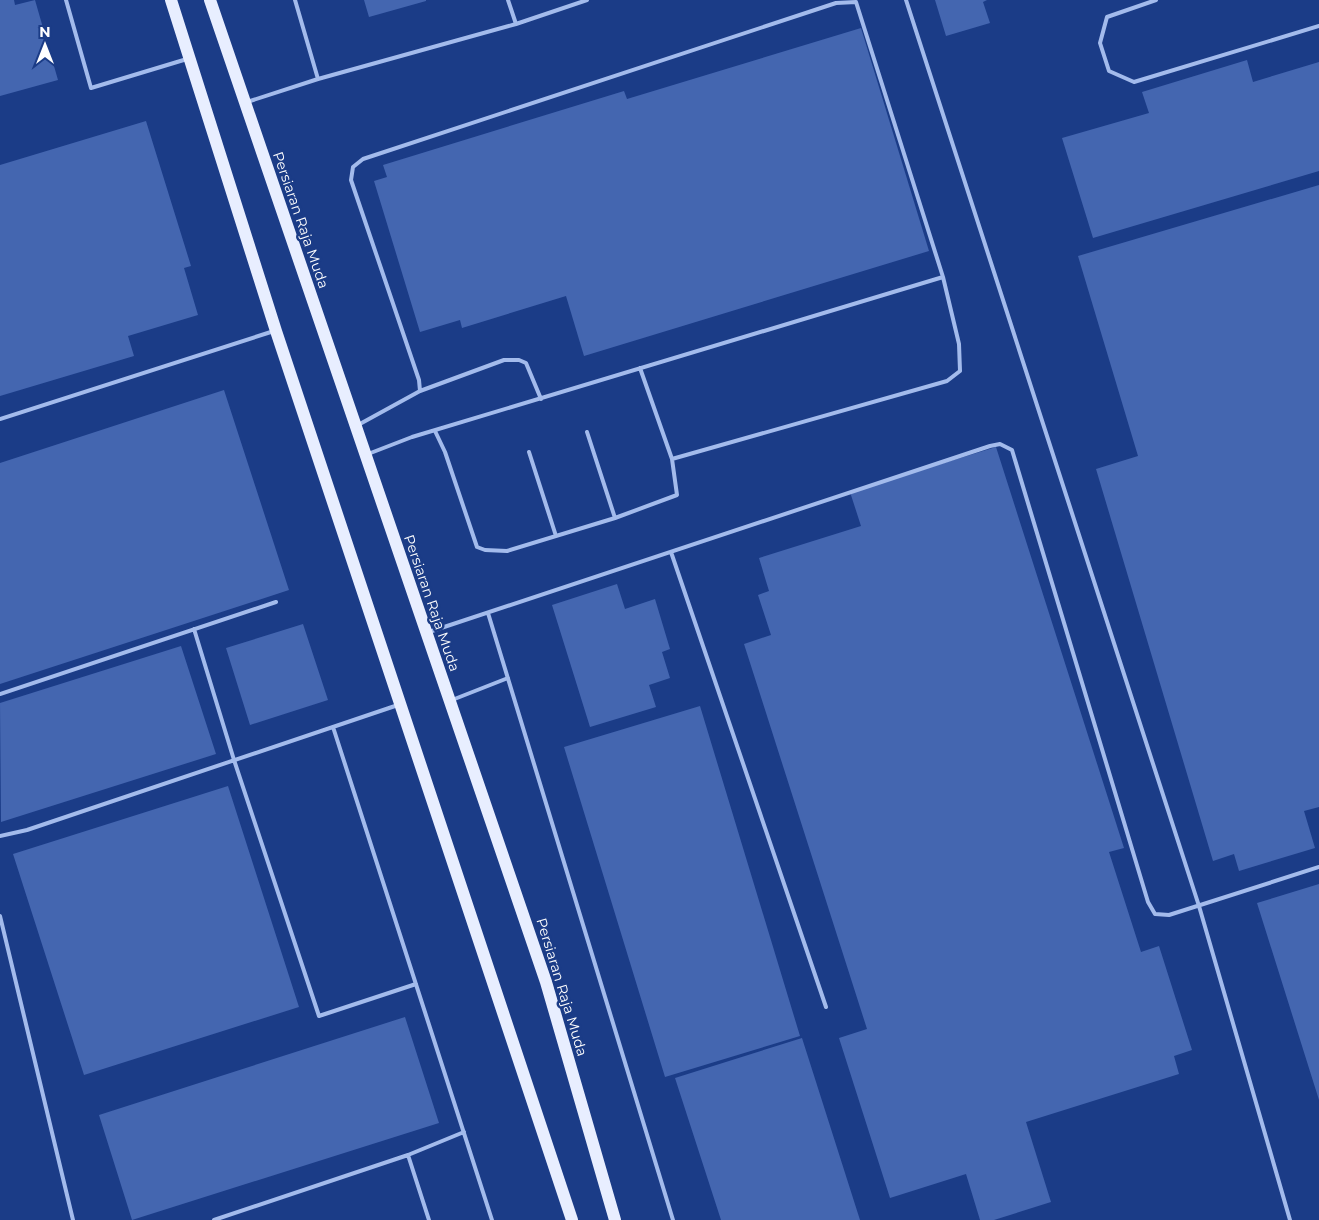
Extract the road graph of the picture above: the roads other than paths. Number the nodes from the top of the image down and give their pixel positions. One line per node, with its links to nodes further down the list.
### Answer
1 (66, 0): 12 (lane)
2 (171, 0): 12 (main road)
3 (210, 0): 14 (main road, Persiaran Raja Muda)
4 (295, 0): 13 (lane)
5 (508, 0): 10 (lane)
6 (587, 0): 9 (lane)
7 (906, 0): 42 (lane)
8 (1156, 0): 11 (lane)
9 (578, 1): 10 (lane)
10 (516, 24): 13 (lane)
11 (1319, 26)
12 (190, 58): 16 (main road)
13 (318, 79): 14 (lane)
14 (245, 103): 21 (main road, Persiaran Raja Muda)
15 (943, 277): 17 (lane); 18 (lane); 26 (lane)
16 (276, 331): 20 (lane); 37 (main road)
17 (640, 368): 19 (lane); 26 (lane)
18 (420, 391): 19 (lane); 21 (lane)
19 (541, 399): 22 (lane)
20 (0, 419)
21 (356, 426): 25 (main road, Persiaran Raja Muda)
22 (435, 431): 25 (lane); 28 (lane)
23 (586, 432): 27 (lane)
24 (529, 452): 28 (lane)
25 (366, 455): 33 (main road, Persiaran Raja Muda)
26 (672, 459): 27 (lane)
27 (615, 518): 28 (lane)
28 (556, 536)
29 (671, 552): 31 (lane); 42 (lane); 45 (lane)
30 (276, 602): 32 (lane)
31 (488, 613): 33 (lane); 34 (lane)
32 (194, 629): 35 (lane); 39 (lane)
33 (427, 633): 36 (main road, Persiaran Raja Muda)
34 (508, 678): 36 (lane); 54 (lane)
35 (0, 694)
36 (450, 701): 53 (main road, Persiaran Raja Muda)
37 (401, 704): 38 (lane); 52 (main road)
38 (333, 727): 39 (lane); 44 (lane)
39 (234, 760): 40 (lane); 44 (lane)
40 (0, 836)
41 (1319, 867): 42 (lane)
42 (1199, 906): 55 (lane)
43 (0, 916): 48 (lane)
44 (416, 984): 46 (lane)
45 (826, 1006)
46 (464, 1132): 47 (lane); 51 (lane)
47 (408, 1155): 49 (lane); 50 (lane)
48 (73, 1220)
49 (214, 1220)
50 (429, 1220)
51 (492, 1220)
52 (572, 1220)
53 (615, 1220)
54 (673, 1220)
55 (1290, 1220)

